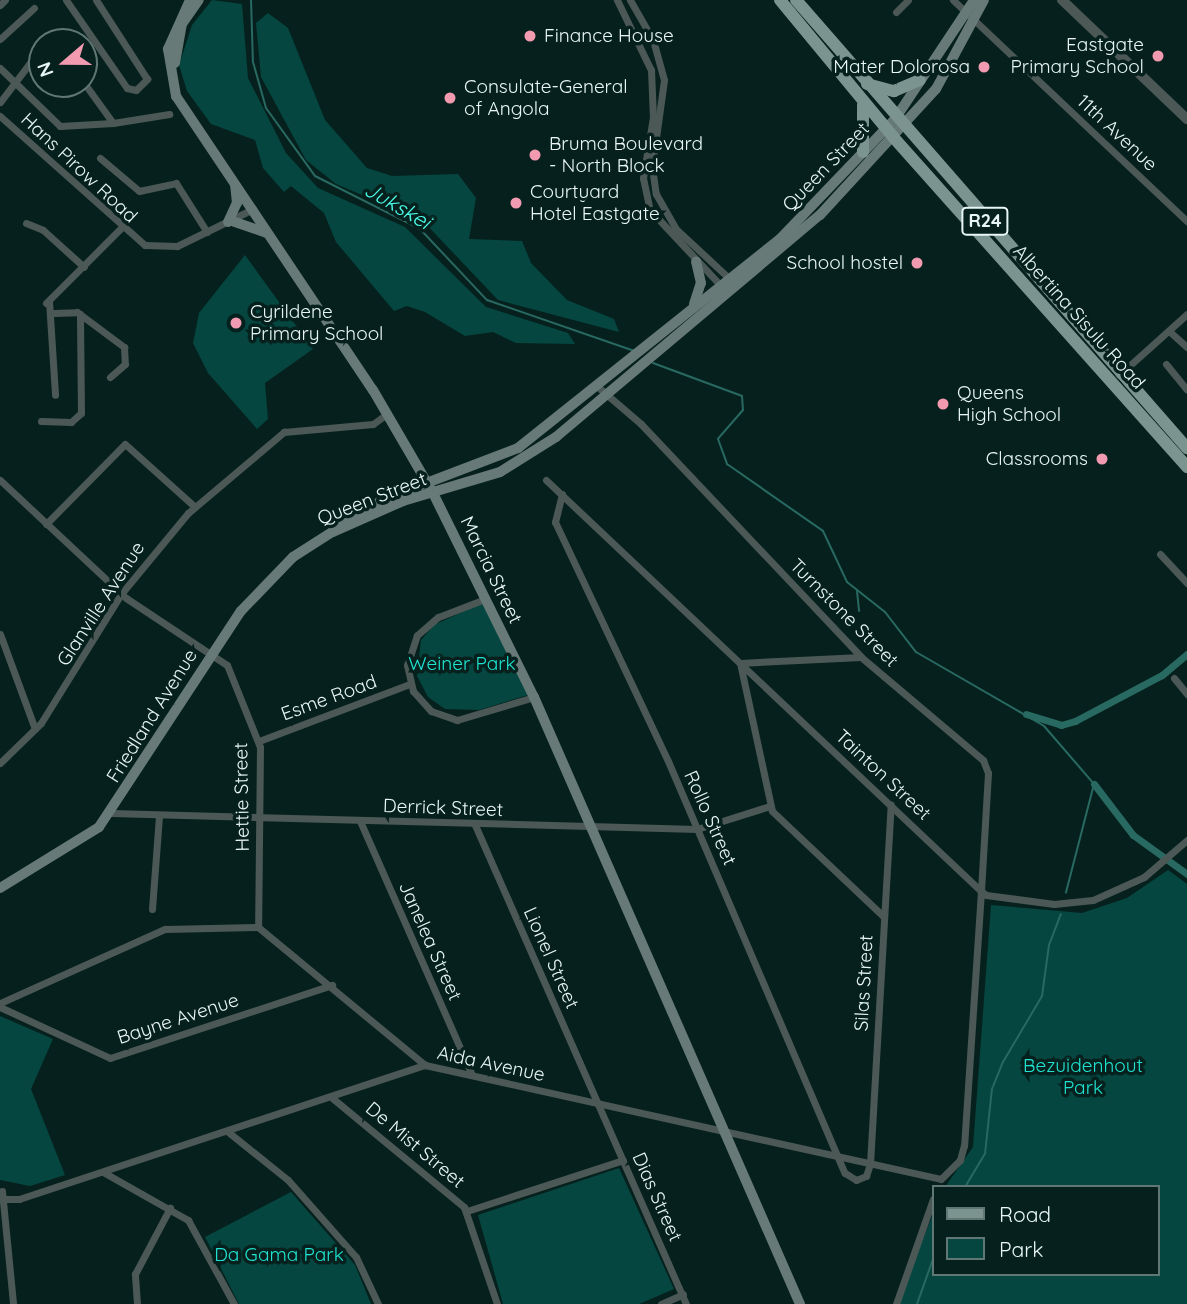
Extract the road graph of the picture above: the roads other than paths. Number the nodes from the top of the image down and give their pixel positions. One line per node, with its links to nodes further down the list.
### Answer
1 (5, 0): 15 (street)
2 (66, 0): 3 (street)
3 (96, 0)
4 (190, 0): 33 (main road, Marcia Street)
5 (199, 0): 33 (main road, Marcia Street)
6 (617, 0): 44 (street)
7 (630, 0): 46 (street)
8 (780, 0): 25 (main road, Albertina Sisulu Road / R24)
9 (796, 0): 25 (main road, Albertina Sisulu Road / R24)
10 (908, 0): 18 (street)
11 (953, 0): 17 (street, 11th Avenue)
12 (974, 0): 17 (main road, Queen Street)
13 (984, 0): 19 (main road, Queen Street)
14 (1062, 0): 30 (street)
15 (0, 5)
16 (34, 8): 20 (street)
17 (964, 11): 19 (street, 11th Avenue); 23 (main road, Queen Street)
18 (896, 12)
19 (974, 19): 32 (main road, Queen Street); 38 (street, 11th Avenue)
20 (0, 39)
21 (28, 65): 24 (street)
22 (0, 68): 24 (street)
23 (920, 80): 25 (main road); 32 (main road, Queen Street)
24 (14, 83): 27 (street); 31 (street)
25 (861, 88): 32 (main road, Albertina Sisulu Road / R24); 34 (main road)
26 (95, 98): 31 (street)
27 (0, 102)
28 (169, 114): 31 (street)
29 (0, 116): 41 (street, Hans Pirow Road)
30 (1187, 119)
31 (113, 122)
32 (894, 128): 34 (main road, Queen Street); 47 (main road, Queen Street); 58 (main road, Albertina Sisulu Road / R24)
33 (201, 130): 36 (main road, Marcia Street)
34 (863, 152): 46 (main road, Queen Street)
35 (100, 158): 42 (street)
36 (234, 181): 37 (main road, Marcia Street); 39 (main road)
37 (253, 209): 39 (street, Hans Pirow Road); 43 (main road, Marcia Street)
38 (1187, 221)
39 (230, 222): 42 (street, Hans Pirow Road); 43 (main road)
40 (26, 223): 45 (street)
41 (120, 229): 42 (street, Hans Pirow Road); 45 (street)
42 (207, 232)
43 (271, 237): 63 (main road, Marcia Street)
44 (696, 262): 46 (street); 48 (main road)
45 (84, 267): 49 (street)
46 (724, 281): 47 (street); 48 (main road, Queen Street)
47 (734, 289): 53 (main road, Queen Street)
48 (691, 309): 53 (main road, Queen Street)
49 (54, 313): 50 (street); 62 (street)
50 (80, 314): 57 (street); 64 (street)
51 (1187, 314): 52 (street)
52 (1169, 331): 54 (street); 58 (street)
53 (657, 344): 56 (main road, Queen Street)
54 (1187, 347)
55 (1166, 364): 60 (street)
56 (627, 370): 59 (main road, Queen Street); 61 (main road, Queen Street)
57 (110, 377)
58 (1115, 378): 65 (main road, Albertina Sisulu Road / R24); 67 (main road, Albertina Sisulu Road / R24)
59 (598, 387): 61 (street, Turnstone Street); 68 (main road, Queen Street)
60 (1187, 390)
61 (608, 393): 71 (main road, Queen Street); 82 (street, Turnstone Street)
62 (55, 395)
63 (387, 414): 66 (main road, Marcia Street); 73 (street, Glanville Avenue)
64 (41, 421)
65 (1187, 448)
66 (417, 463): 68 (main road); 71 (main road, Marcia Street)
67 (1187, 467)
68 (449, 477): 71 (main road, Queen Street)
69 (0, 480): 74 (street, Hettie Street)
70 (546, 480): 72 (street, Tainton Street)
71 (430, 488): 75 (main road, Queen Street); 79 (main road, Marcia Street)
72 (562, 494): 83 (street, Tainton Street); 99 (street, Rollo Street)
73 (195, 507): 74 (street); 78 (street, Glanville Avenue)
74 (46, 524): 78 (street, Hettie Street)
75 (314, 540): 81 (main road, Friedland Avenue)
76 (1160, 554): 77 (street)
77 (1187, 583)
78 (121, 594): 81 (street, Hettie Street); 88 (street, Glanville Avenue)
79 (485, 598): 85 (street); 87 (main road, Marcia Street)
80 (0, 634): 88 (street)
81 (212, 652): 89 (street, Hettie Street); 93 (main road, Friedland Avenue)
82 (861, 657): 83 (street); 102 (street, Turnstone Street)
83 (740, 663): 91 (street, Tainton Street); 92 (street)
84 (1174, 678): 86 (street)
85 (410, 684): 87 (street); 89 (street, Esme Road)
86 (1187, 694)
87 (534, 697): 98 (main road, Marcia Street)
88 (35, 729): 90 (street, Glanville Avenue)
89 (259, 741): 95 (street, Hettie Street)
90 (0, 763)
91 (891, 805): 102 (street, Tainton Street); 104 (street, Silas Street)
92 (770, 806): 99 (street, Derrick Street); 104 (street)
93 (111, 813): 94 (street, Derrick Street); 101 (main road, Friedland Avenue)
94 (159, 816): 95 (street, Derrick Street); 103 (street)
95 (259, 819): 96 (street, Derrick Street); 105 (street, Hettie Street)
96 (360, 821): 97 (street, Derrick Street); 109 (street, Janelea Street)
97 (475, 825): 98 (street, Derrick Street); 111 (street, Lionel Street)
98 (590, 826): 99 (street, Derrick Street); 113 (main road, Marcia Street)
99 (697, 829): 114 (street, Rollo Street)
100 (1187, 841): 102 (street)
101 (0, 888)
102 (981, 891): 118 (street)
103 (152, 909)
104 (883, 916): 116 (street, Silas Street)
105 (258, 927): 106 (street); 107 (street)
106 (332, 985): 107 (street, Bayne Avenue); 108 (street)
107 (0, 1005)
108 (425, 1065): 109 (street, Aida Avenue); 110 (street, Aida Avenue)
109 (471, 1073): 111 (street, Aida Avenue)
110 (331, 1097): 112 (street, Aida Avenue); 122 (street, De Mist Street)
111 (597, 1104): 113 (street, Aida Avenue); 115 (street, Dias Street)
112 (228, 1131): 117 (street, Aida Avenue); 127 (street)
113 (724, 1132): 114 (street, Aida Avenue); 131 (main road, Marcia Street)
114 (840, 1157): 116 (street, Aida Avenue); 116 (street)
115 (623, 1160): 122 (street); 123 (street, Dias Street)
116 (870, 1164): 118 (street, Aida Avenue)
117 (103, 1172): 119 (street, Aida Avenue); 121 (street)
118 (939, 1183)
119 (3, 1196): 124 (street)
120 (932, 1202): 132 (street)
121 (170, 1208): 125 (street); 126 (street)
122 (467, 1211): 128 (street, De Mist Street)
123 (683, 1294): 129 (street); 130 (street, Dias Street)
124 (13, 1304)
125 (136, 1304)
126 (234, 1304)
127 (378, 1304)
128 (496, 1304)
129 (661, 1304)
130 (686, 1304)
131 (800, 1304)
132 (896, 1304)

